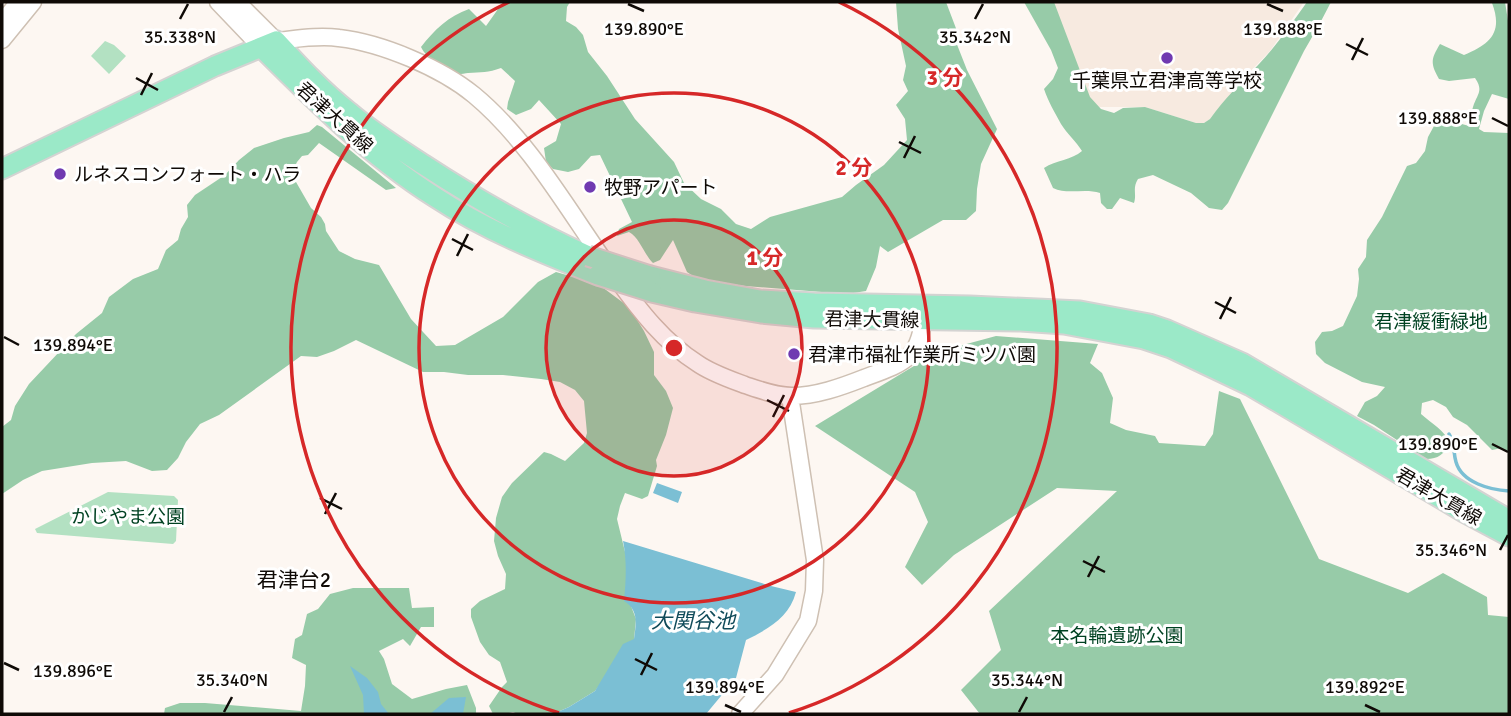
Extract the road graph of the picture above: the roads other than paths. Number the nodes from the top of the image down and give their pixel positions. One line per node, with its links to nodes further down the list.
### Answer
1 (19, 2): 5 (street)
2 (33, 2): 6 (street)
3 (218, 2): 7 (street)
4 (237, 2): 7 (street)
5 (2, 22)
6 (2, 40)
7 (268, 44): 8 (main road); 9 (main road, 君津大貫線, bridge); 9 (main road, 君津大貫線, bridge); 11 (street)
8 (2, 169)
9 (651, 284): 10 (main road, 君津大貫線)
10 (924, 312): 11 (street); 12 (main road, 君津大貫線); 13 (main road, 君津大貫線)
11 (790, 396): 14 (street)
12 (1509, 520)
13 (1509, 536)
14 (740, 714)

